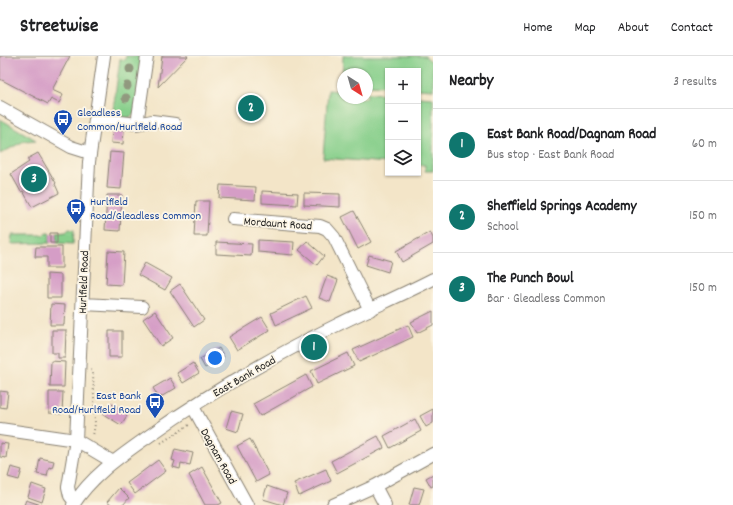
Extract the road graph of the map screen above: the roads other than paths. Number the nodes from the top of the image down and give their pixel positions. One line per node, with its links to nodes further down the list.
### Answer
1 (104, 56): 4 (street, Hurlfield Road)
2 (148, 56): 5 (street)
3 (0, 107): 7 (street)
4 (96, 119): 5 (street); 7 (street, Hurlfield Road)
5 (137, 124): 6 (street)
6 (175, 124)
7 (90, 153): 10 (street, Hurlfield Road)
8 (233, 219): 12 (street, Mordaunt Road)
9 (433, 279): 12 (street, East Bank Road)
10 (83, 304): 11 (street); 15 (street, Hurlfield Road)
11 (142, 307)
12 (370, 310): 13 (street, East Bank Road)
13 (192, 407): 17 (street, East Bank Road); 20 (street, Dagnam Road)
14 (0, 429): 15 (street)
15 (76, 440): 17 (street); 19 (street, Hurlfield Road)
16 (433, 454): 18 (street)
17 (112, 462): 19 (street, East Bank Road)
18 (375, 486): 21 (street); 22 (street)
19 (74, 503)
20 (247, 505)
21 (333, 505)
22 (385, 505)

